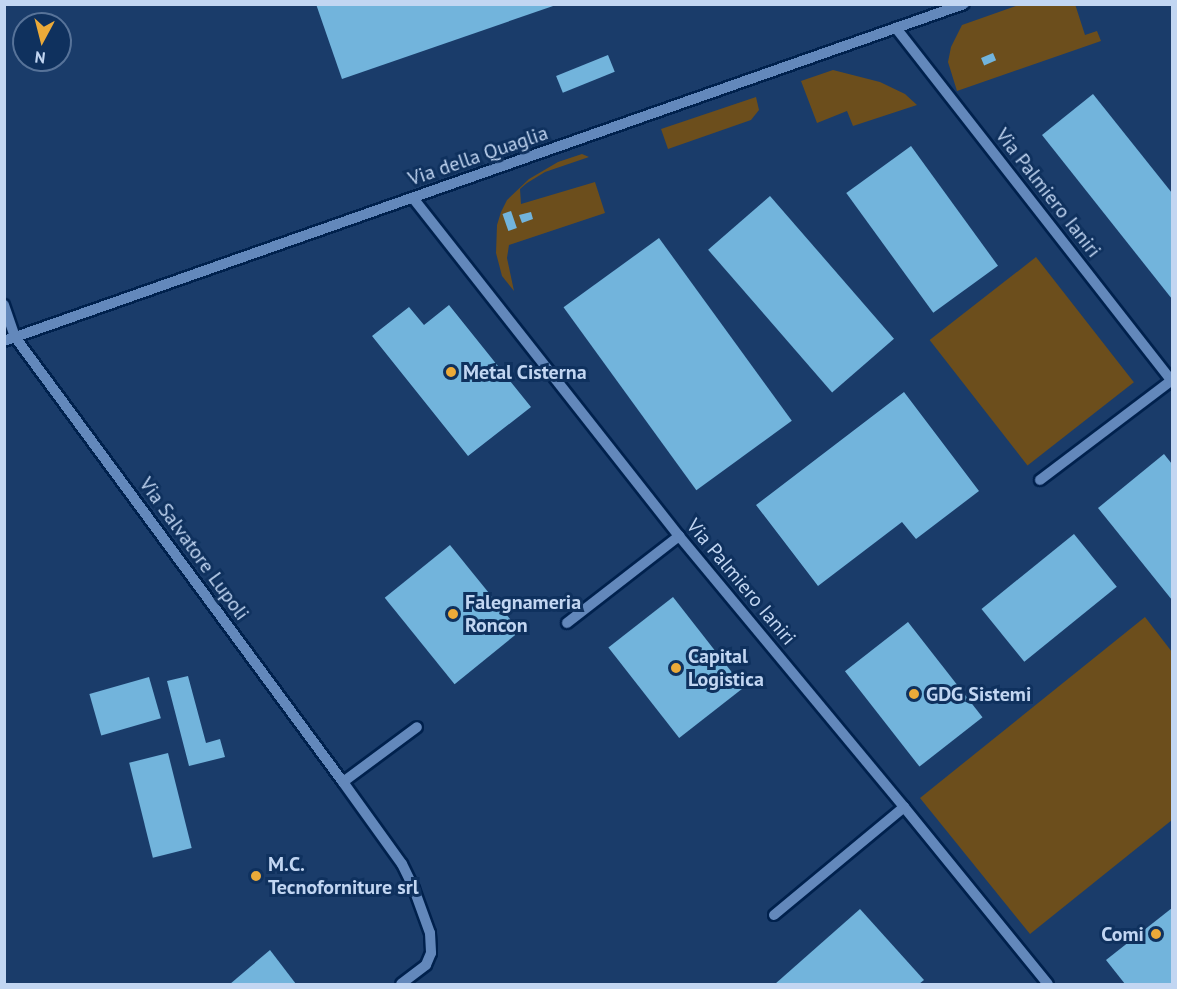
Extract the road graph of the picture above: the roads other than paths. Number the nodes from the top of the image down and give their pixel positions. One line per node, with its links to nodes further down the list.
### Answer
1 (964, 4): 2 (street, Via della Quaglia)
2 (896, 28): 3 (street, Via della Quaglia); 6 (street, Via Palmiero Ianiri)
3 (413, 198): 5 (street, Via della Quaglia); 8 (street, Via Palmiero Ianiri)
4 (4, 305): 5 (street, Via Salvatore Lupoli)
5 (10, 339): 11 (street, Via Salvatore Lupoli)
6 (1172, 380): 7 (street, Via Palmiero Ianiri)
7 (1040, 480)
8 (679, 536): 9 (street); 12 (street, Via Palmiero Ianiri)
9 (567, 623)
10 (417, 727): 11 (street)
11 (343, 782): 14 (street, Via Salvatore Lupoli)
12 (904, 807): 13 (street); 15 (street, Via Palmiero Ianiri)
13 (774, 915)
14 (401, 984)
15 (1048, 984)

